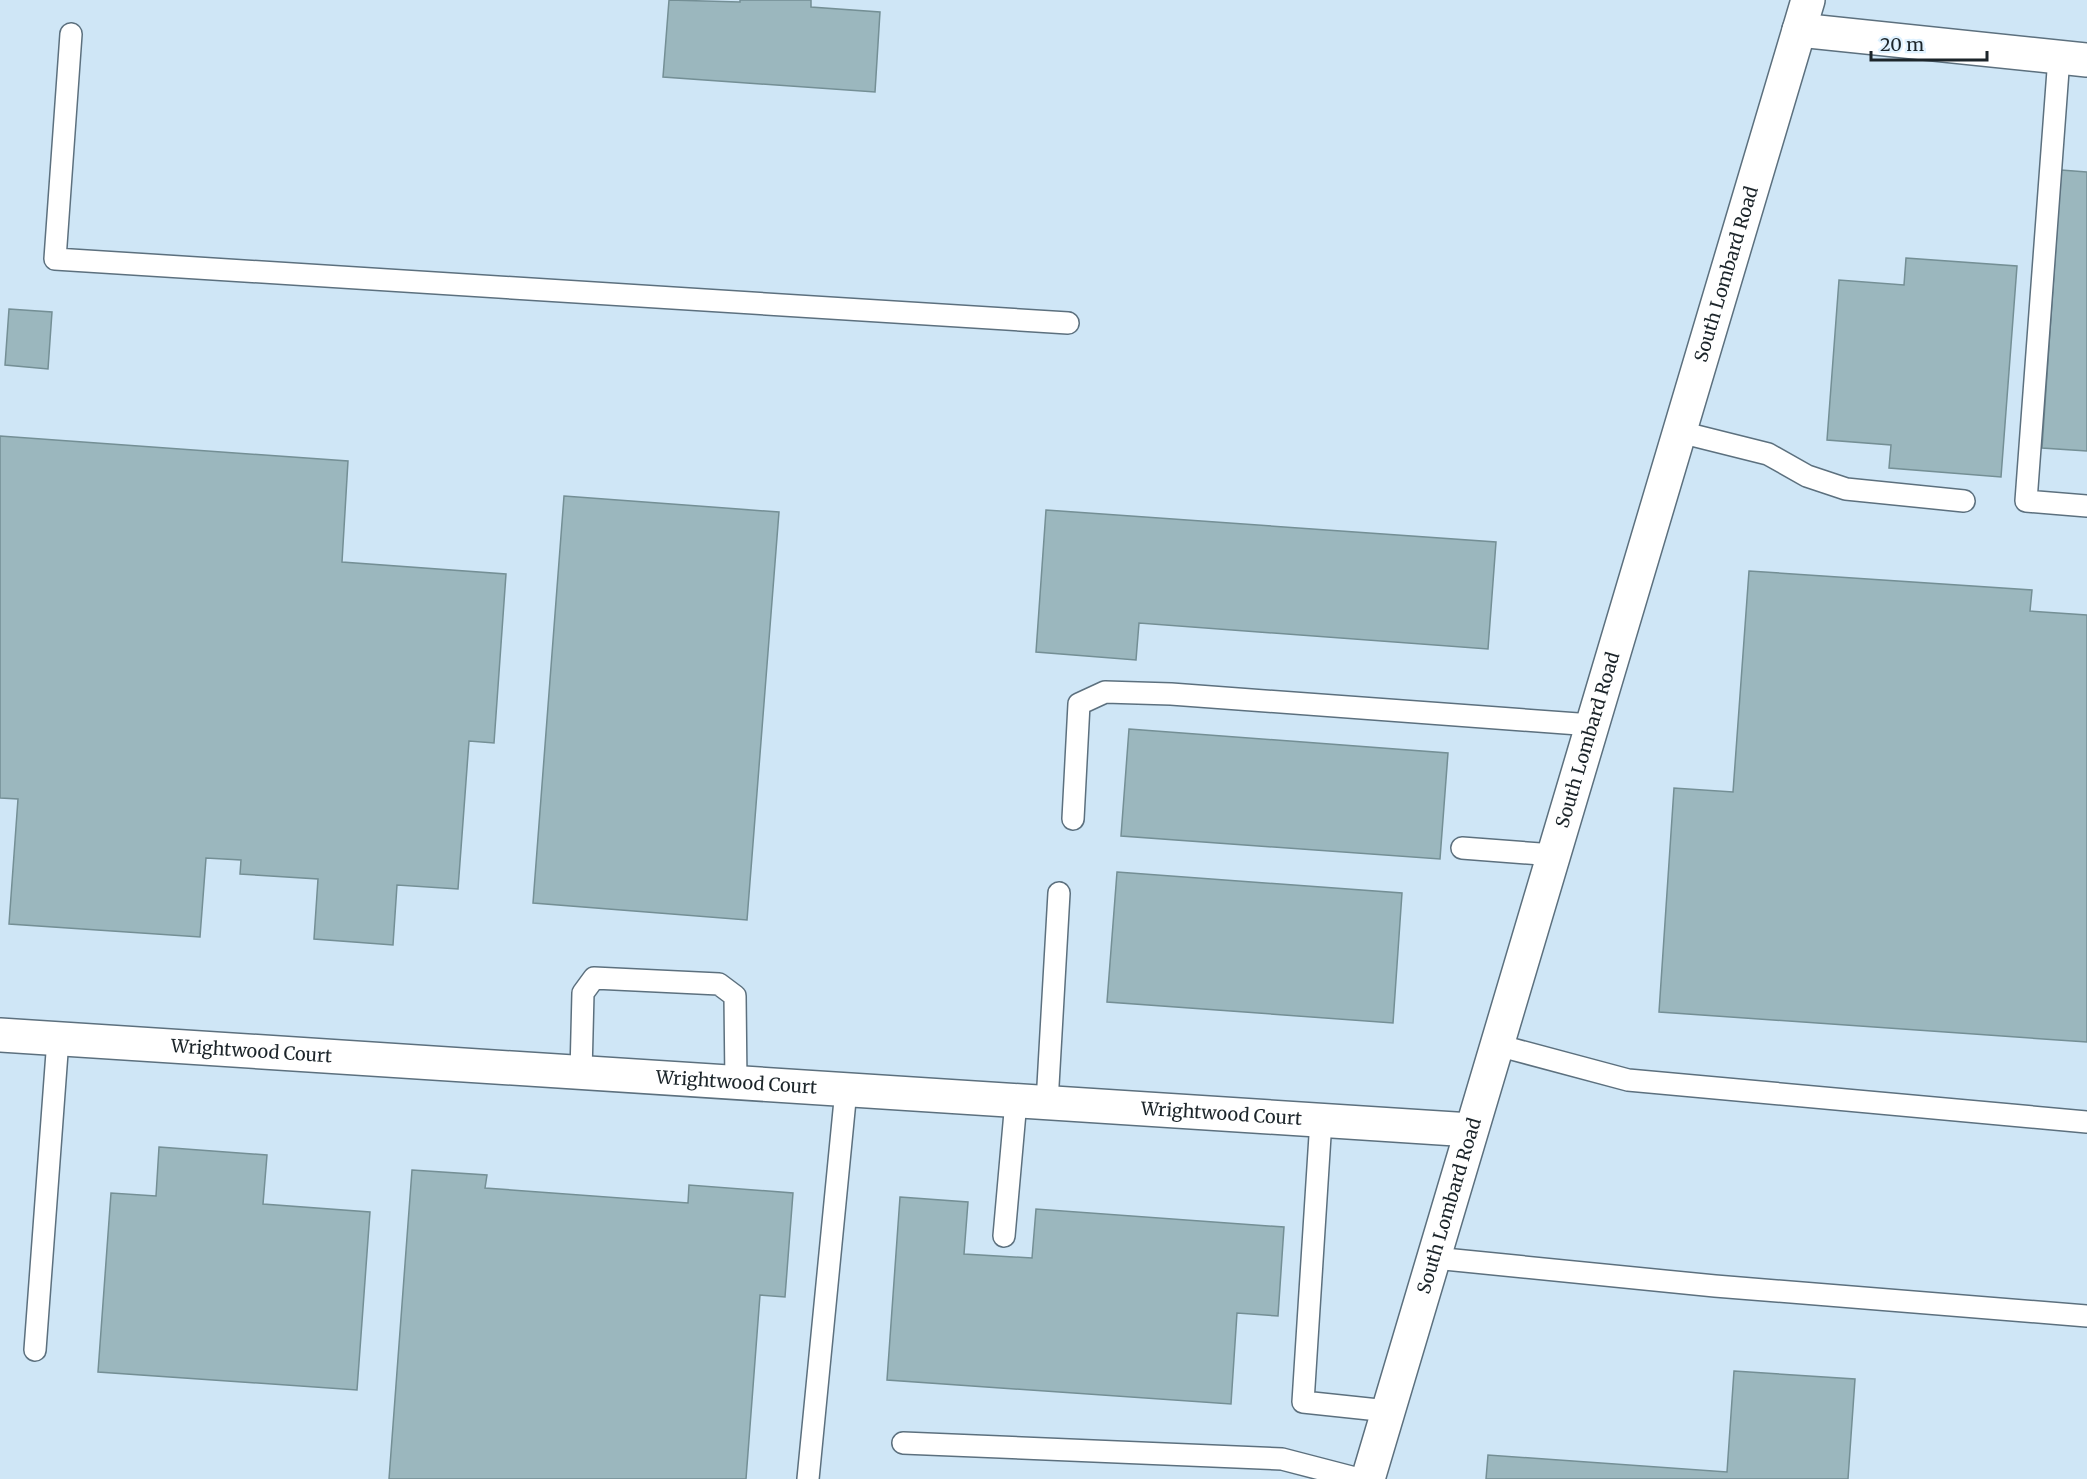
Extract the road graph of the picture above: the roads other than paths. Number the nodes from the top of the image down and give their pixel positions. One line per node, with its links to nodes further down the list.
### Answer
1 (1804, 15): 3 (street); 5 (street, South Lombard Road)
2 (71, 34): 4 (lane)
3 (2073, 59): 7 (lane)
4 (1068, 323)
5 (1680, 432): 6 (lane); 8 (street, South Lombard Road)
6 (1964, 501)
7 (2087, 507)
8 (1592, 725): 9 (lane); 11 (street, South Lombard Road)
9 (1073, 819)
10 (1462, 848): 11 (lane)
11 (1554, 855): 15 (street, South Lombard Road)
12 (1059, 893): 19 (lane)
13 (0, 1035): 14 (street, Wrightwood Court)
14 (58, 1039): 16 (street, Wrightwood Court); 26 (lane)
15 (1497, 1045): 21 (lane); 22 (street, South Lombard Road)
16 (581, 1073): 17 (street, Wrightwood Court); 17 (lane)
17 (736, 1083): 18 (street, Wrightwood Court)
18 (846, 1090): 19 (street, Wrightwood Court); 29 (lane)
19 (1032, 1102): 20 (street, Wrightwood Court); 23 (lane)
20 (1321, 1120): 22 (street, Wrightwood Court); 27 (lane)
21 (2087, 1122)
22 (1472, 1130): 24 (street, South Lombard Road)
23 (1004, 1236)
24 (1434, 1258): 25 (lane); 27 (street, South Lombard Road)
25 (2087, 1316)
26 (35, 1350)
27 (1388, 1411): 31 (street, South Lombard Road)
28 (903, 1443): 30 (lane)
29 (808, 1479)
30 (1359, 1479)
31 (1368, 1479)

